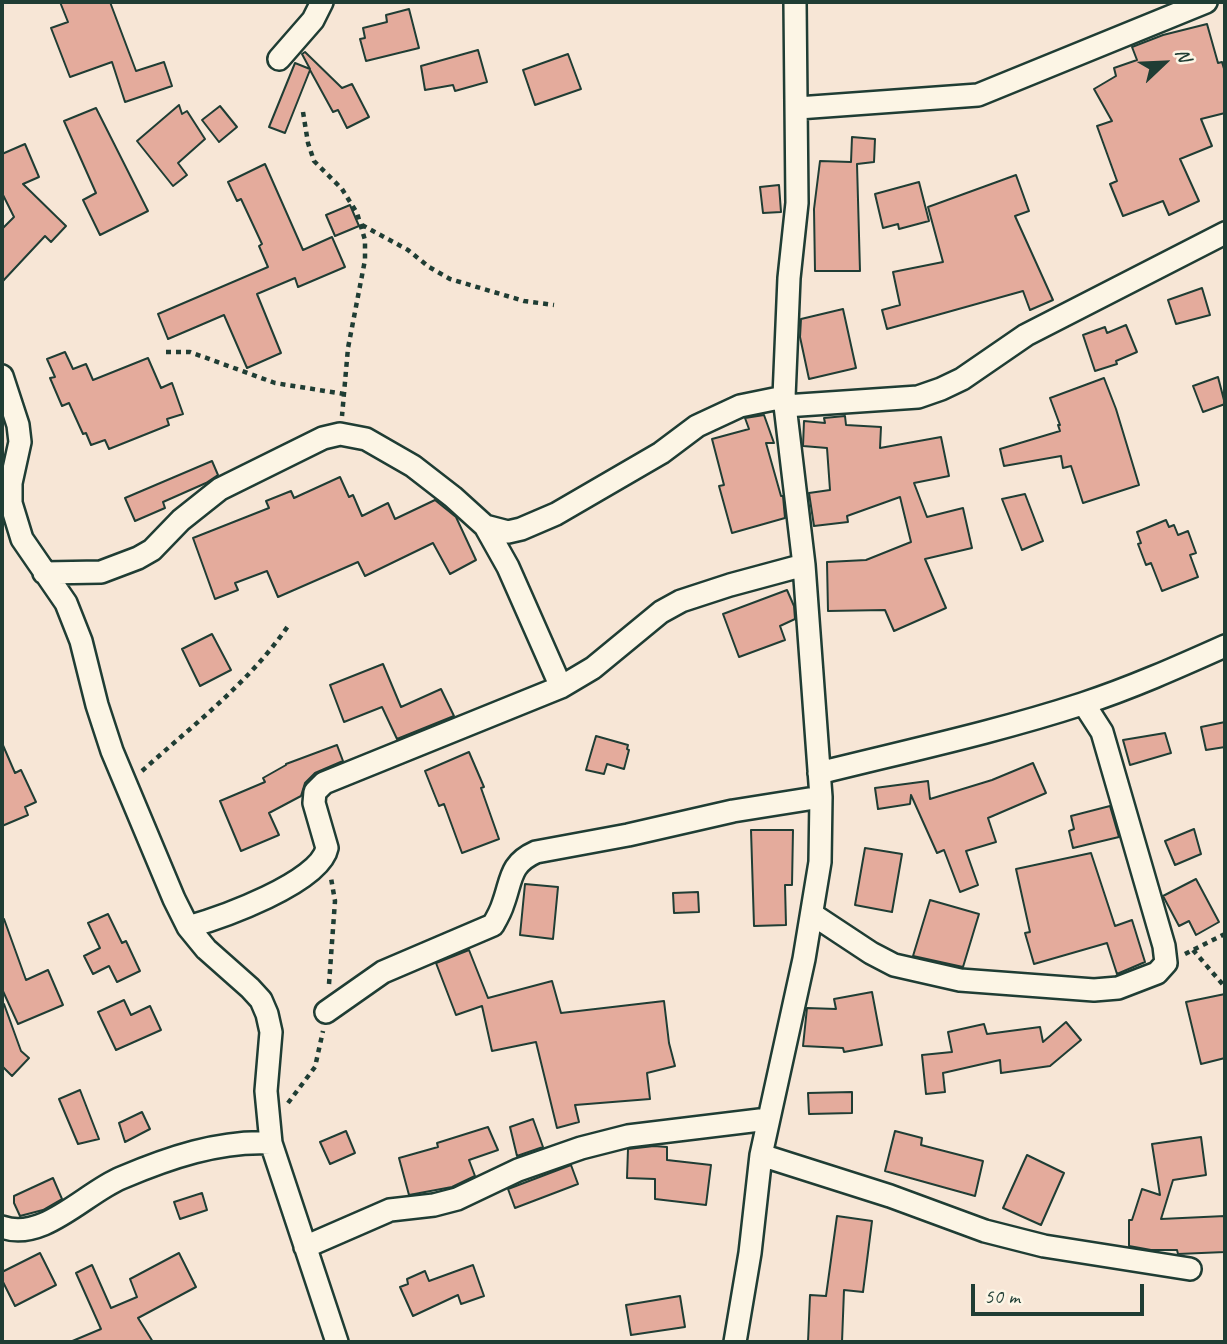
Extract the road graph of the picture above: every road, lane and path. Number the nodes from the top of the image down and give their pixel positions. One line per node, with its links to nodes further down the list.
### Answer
1 (322, 2): 6 (street)
2 (795, 2): 7 (street)
3 (1206, 2): 7 (street)
4 (1217, 2): 5 (street)
5 (1225, 4)
6 (279, 59)
7 (797, 108): 15 (street)
8 (303, 112): 9 (path)
9 (362, 225): 11 (path); 14 (path)
10 (1225, 233): 15 (street)
11 (554, 305)
12 (166, 352): 14 (path)
13 (2, 376): 17 (street)
14 (344, 394): 16 (path)
15 (785, 402): 18 (street); 19 (street)
16 (341, 434): 18 (street); 20 (street)
17 (6, 487): 20 (street)
18 (485, 526): 23 (street)
19 (804, 565): 23 (street); 25 (street)
20 (44, 573): 26 (street)
21 (288, 626): 26 (path)
22 (1225, 646): 24 (street)
23 (561, 687): 29 (street)
24 (1084, 704): 25 (street); 32 (street)
25 (819, 773): 27 (street)
26 (126, 785): 29 (street)
27 (821, 797): 28 (street); 34 (street)
28 (811, 914): 32 (street); 35 (street)
29 (188, 927): 36 (street)
30 (1225, 934): 31 (path)
31 (1193, 950): 32 (path); 33 (path)
32 (1166, 963)
33 (1225, 987)
34 (326, 1012)
35 (768, 1119): 37 (street); 39 (street)
36 (271, 1143): 38 (street); 39 (street)
37 (761, 1155): 40 (street); 42 (street)
38 (2, 1227)
39 (305, 1247): 41 (street)
40 (1190, 1269)
41 (337, 1342)
42 (735, 1342)

